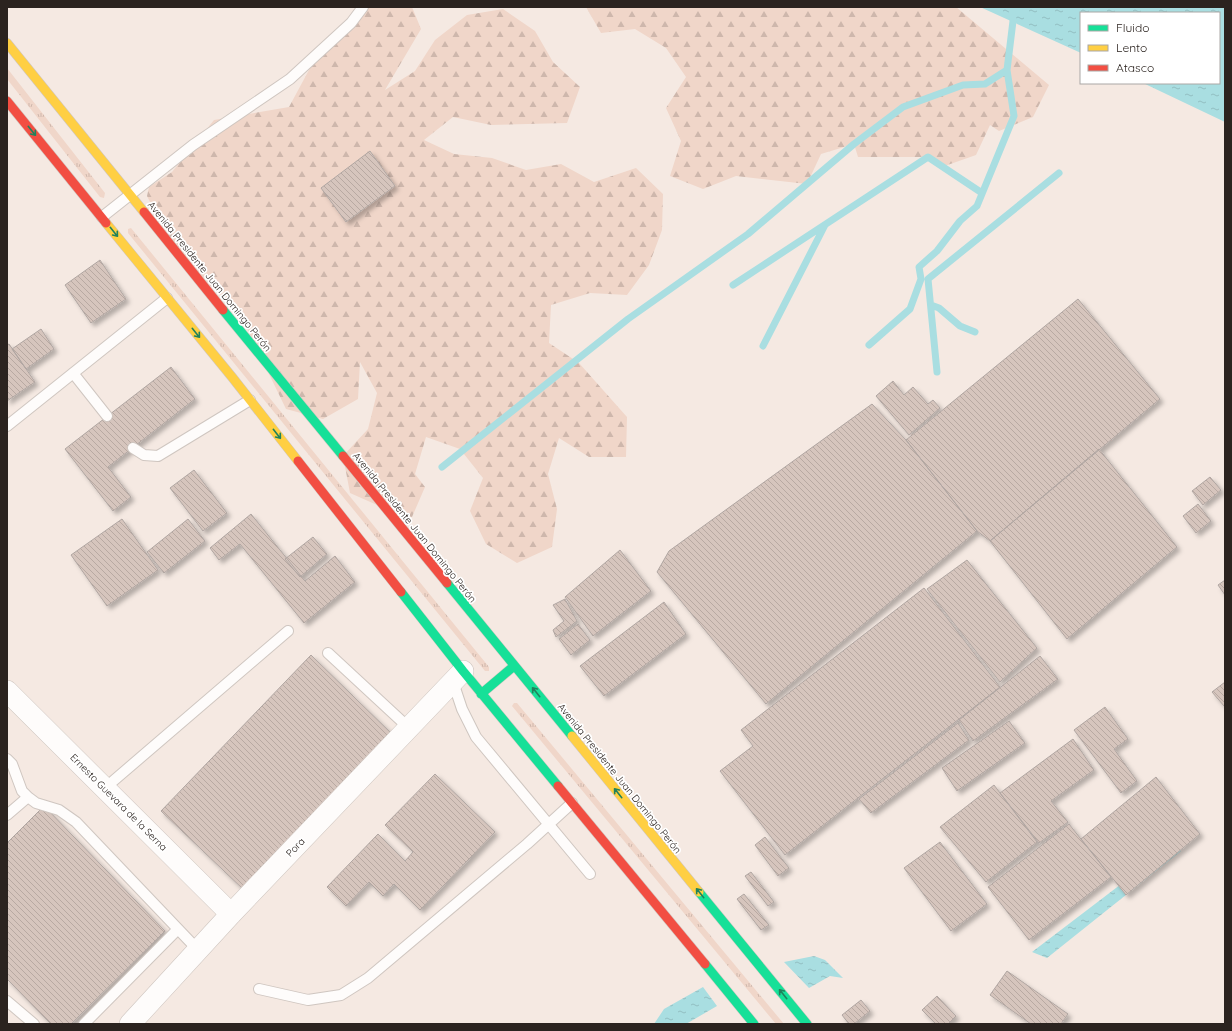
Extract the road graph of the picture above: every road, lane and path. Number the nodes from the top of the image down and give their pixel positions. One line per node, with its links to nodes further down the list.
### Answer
1 (363, 7): 4 (lane)
2 (7, 43): 4 (main road, Avenida Presidente Juan Domingo Perón)
3 (7, 101): 5 (main road, one-way to 5)
4 (129, 194): 5 (lane); 14 (main road, Avenida Presidente Juan Domingo Perón)
5 (102, 217): 6 (main road, one-way to 6)
6 (167, 298): 7 (lane); 8 (main road, one-way to 8)
7 (73, 373): 9 (lane); 10 (lane)
8 (250, 400): 11 (lane); 15 (main road, one-way to 15)
9 (107, 416)
10 (7, 426)
11 (133, 448)
12 (288, 631): 20 (lane)
13 (328, 653): 18 (lane)
14 (514, 666): 17 (main road); 35 (main road, Avenida Presidente Juan Domingo Perón, one-way to 14)
15 (458, 677): 17 (main road); 18 (street, Pora); 24 (lane)
16 (7, 691): 20 (street, Ernesto Guevara de la Serna)
17 (481, 694): 22 (main road)
18 (409, 728): 26 (street, Pora)
19 (9, 764): 21 (lane)
20 (105, 788): 26 (street, Ernesto Guevara de la Serna)
21 (28, 797): 23 (lane); 27 (lane)
22 (572, 803): 24 (lane); 34 (main road)
23 (7, 815)
24 (549, 824): 25 (lane); 29 (lane)
25 (590, 874)
26 (231, 914): 28 (street, Pora)
27 (178, 928): 28 (lane); 32 (lane)
28 (198, 950): 33 (street, Pora)
29 (259, 988)
30 (7, 1001): 31 (lane)
31 (34, 1024)
32 (84, 1024)
33 (130, 1024)
34 (754, 1024)
35 (807, 1024)

